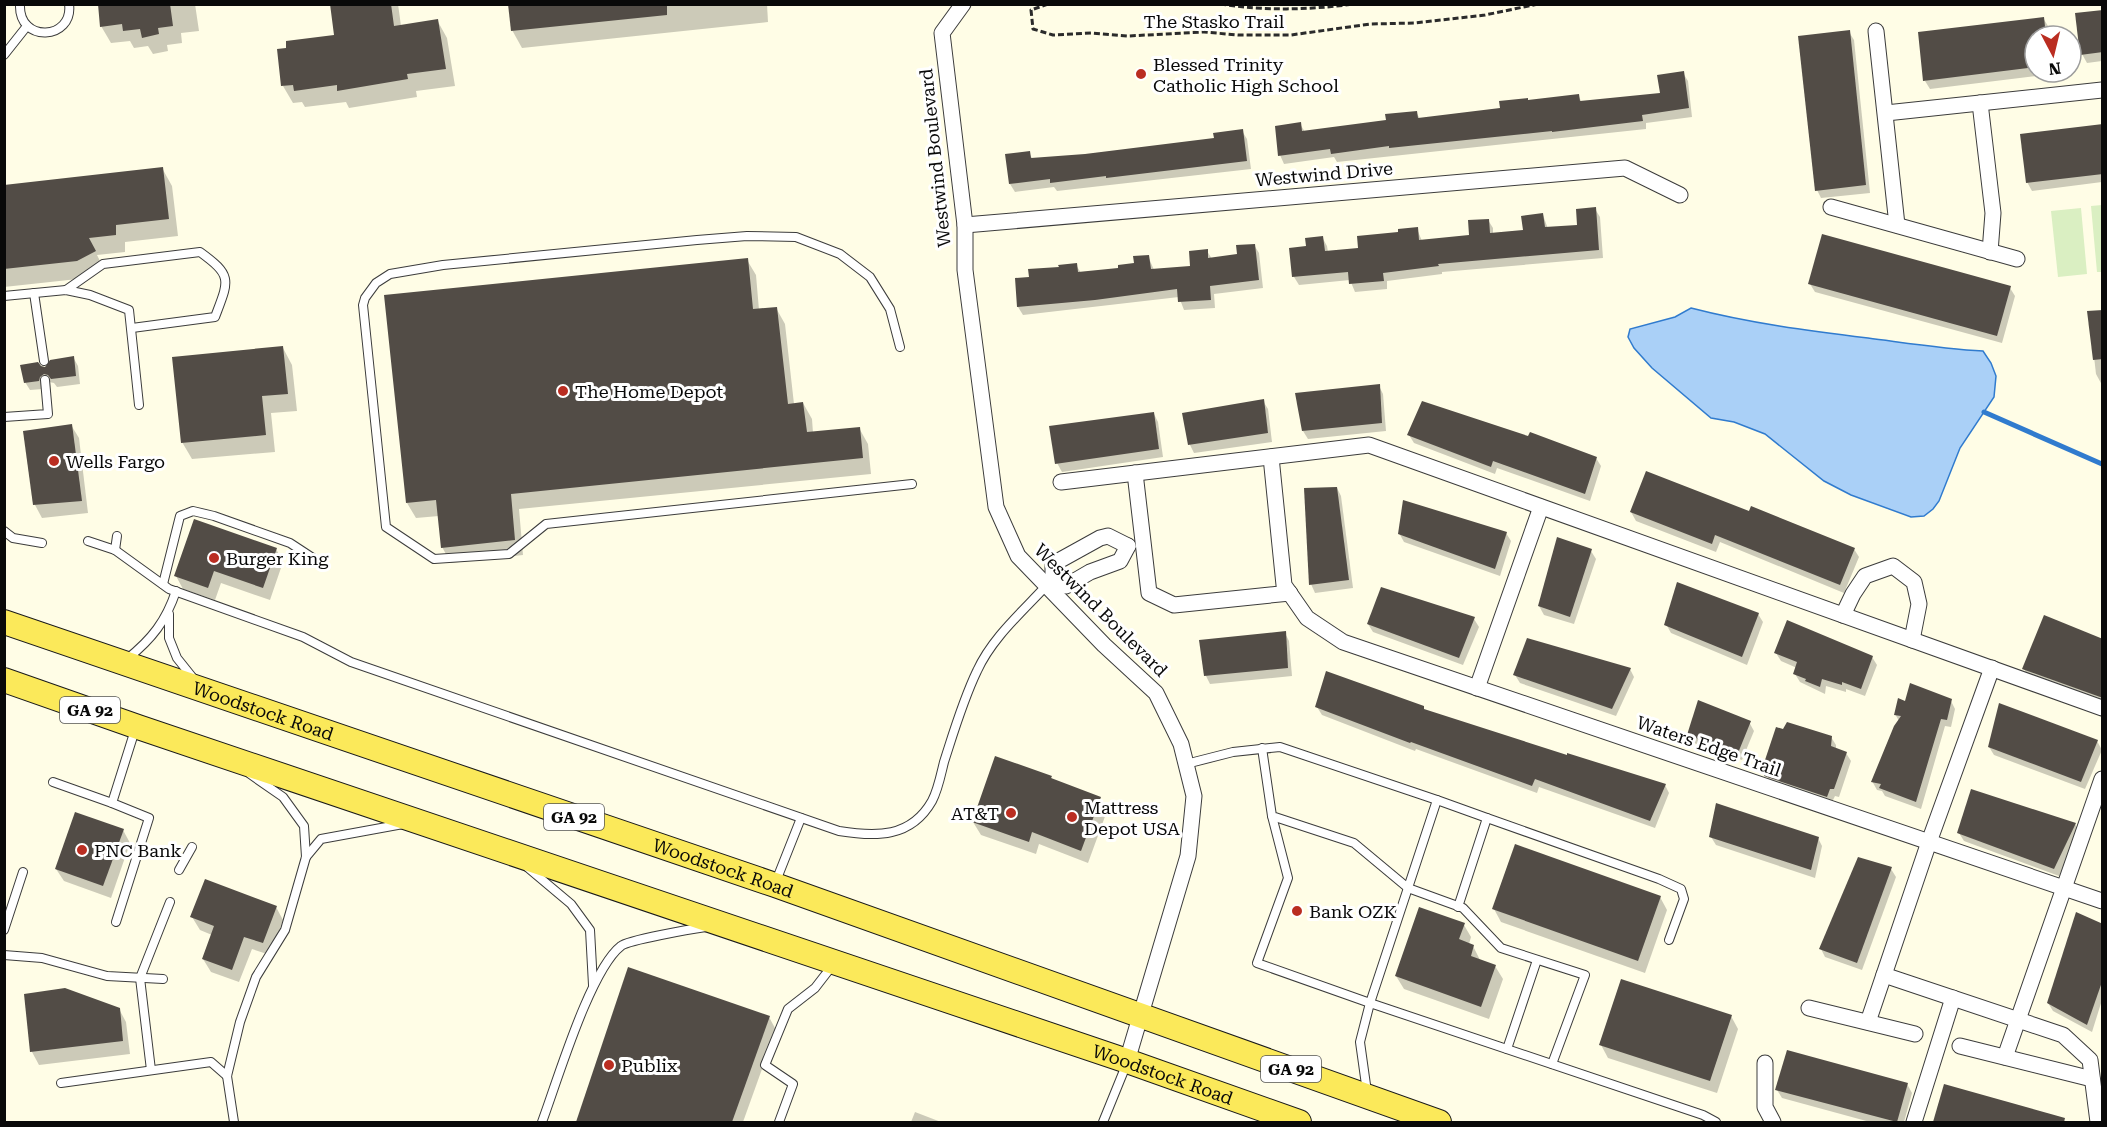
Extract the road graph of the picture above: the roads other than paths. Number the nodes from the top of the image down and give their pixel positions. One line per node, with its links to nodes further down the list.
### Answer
1 (20, 4): 4 (lane)
2 (69, 4): 4 (lane)
3 (963, 4): 12 (street, Westwind Boulevard)
4 (27, 26): 6 (lane)
5 (1876, 31): 9 (street)
6 (4, 55)
7 (2103, 90): 8 (street)
8 (1980, 103): 9 (street); 14 (street)
9 (1886, 113): 13 (street)
10 (1680, 195): 12 (street, Westwind Drive)
11 (1830, 207): 13 (street)
12 (964, 225): 39 (street, Westwind Boulevard)
13 (1897, 225): 14 (street)
14 (1990, 252): 15 (street)
15 (2017, 259)
16 (66, 290): 17 (lane); 19 (lane); 19 (lane)
17 (34, 293): 18 (lane); 21 (lane)
18 (4, 296)
19 (132, 328): 23 (lane)
20 (900, 347): 28 (lane)
21 (44, 361)
22 (45, 380): 24 (lane)
23 (139, 405)
24 (4, 417)
25 (1271, 457): 26 (street); 29 (street); 42 (street, Waters Edge Trail)
26 (1135, 473): 27 (street); 34 (street)
27 (1061, 482)
28 (912, 484)
29 (1541, 507): 44 (street); 50 (street)
30 (4, 531): 33 (lane)
31 (117, 536): 36 (lane)
32 (88, 541): 36 (lane)
33 (42, 543)
34 (1135, 544): 35 (street); 38 (street); 42 (street)
35 (1077, 549): 38 (street); 39 (street)
36 (115, 550): 40 (lane)
37 (322, 564): 40 (lane)
38 (1090, 572): 39 (street)
39 (1050, 583): 58 (street, Westwind Boulevard); 64 (lane)
40 (163, 584): 41 (lane)
41 (177, 591): 43 (lane); 64 (lane)
42 (1290, 593): 50 (street, Waters Edge Trail)
43 (169, 612): 47 (lane); 51 (lane)
44 (1844, 615): 46 (street); 46 (street)
45 (4, 622): 47 (main road, Woodstock Road / GA 92)
46 (1912, 640): 48 (street)
47 (123, 662): 51 (main road, Woodstock Road / GA 92)
48 (1992, 668): 54 (street); 67 (street)
49 (4, 680): 53 (main road, Woodstock Road / GA 92)
50 (1477, 688): 67 (street, Waters Edge Trail)
51 (203, 690): 73 (main road, Woodstock Road / GA 92)
52 (4, 693): 53 (main road)
53 (44, 694): 55 (main road, Woodstock Road / GA 92)
54 (2103, 708)
55 (136, 727): 57 (main road, Woodstock Road / GA 92); 62 (lane)
56 (1262, 748): 58 (lane); 61 (lane); 63 (lane)
57 (223, 756): 66 (main road, Woodstock Road / GA 92); 70 (lane)
58 (1186, 764): 93 (street, Westwind Boulevard)
59 (2103, 779): 75 (street)
60 (53, 782): 62 (lane)
61 (1437, 800): 65 (lane); 74 (lane)
62 (112, 802): 79 (lane)
63 (1272, 816): 74 (lane); 91 (lane)
64 (801, 818): 73 (lane)
65 (1487, 818): 78 (lane); 82 (lane)
66 (418, 822): 69 (main road, Woodstock Road / GA 92); 70 (lane)
67 (1929, 842): 75 (street, Waters Edge Trail); 86 (street)
68 (192, 847): 71 (lane)
69 (513, 854): 80 (main road, Woodstock Road / GA 92); 89 (lane)
70 (306, 857): 104 (lane)
71 (179, 870)
72 (23, 872): 81 (lane)
73 (775, 885): 93 (main road, Woodstock Road / GA 92)
74 (1408, 888): 78 (lane); 91 (lane)
75 (2063, 888): 76 (street, Waters Edge Trail); 94 (street)
76 (2103, 901)
77 (171, 902): 87 (lane)
78 (1458, 907): 84 (lane)
79 (117, 922)
80 (719, 924): 85 (main road, Woodstock Road / GA 92); 89 (lane)
81 (4, 930)
82 (1669, 940)
83 (4, 955): 87 (lane)
84 (1537, 960): 98 (lane); 102 (lane)
85 (835, 963): 100 (main road, Woodstock Road / GA 92); 110 (lane)
86 (1884, 975): 90 (street); 95 (street)
87 (140, 978): 88 (lane); 103 (lane)
88 (163, 979)
89 (593, 987): 109 (lane)
90 (1953, 998): 94 (street); 116 (street)
91 (1370, 1003): 98 (lane); 107 (lane)
92 (1809, 1008): 95 (street)
93 (1142, 1015): 100 (street, Westwind Boulevard); 107 (main road, Woodstock Road / GA 92)
94 (2019, 1020): 99 (street); 105 (street)
95 (1868, 1022): 96 (street)
96 (1915, 1034)
97 (1960, 1046): 99 (street)
98 (1507, 1049): 102 (lane)
99 (2005, 1057): 105 (street)
100 (1127, 1062): 111 (lane); 112 (main road, Woodstock Road / GA 92)
101 (1765, 1063): 115 (street)
102 (1552, 1064): 114 (lane)
103 (152, 1070): 104 (lane); 106 (lane)
104 (227, 1076): 108 (lane)
105 (2092, 1079): 117 (street)
106 (61, 1083)
107 (1368, 1097): 113 (main road, Woodstock Road / GA 92)
108 (234, 1122)
109 (542, 1122)
110 (779, 1122)
111 (1103, 1122)
112 (1299, 1122)
113 (1439, 1122)
114 (1716, 1122)
115 (1773, 1122)
116 (1914, 1122)
117 (2098, 1122)

